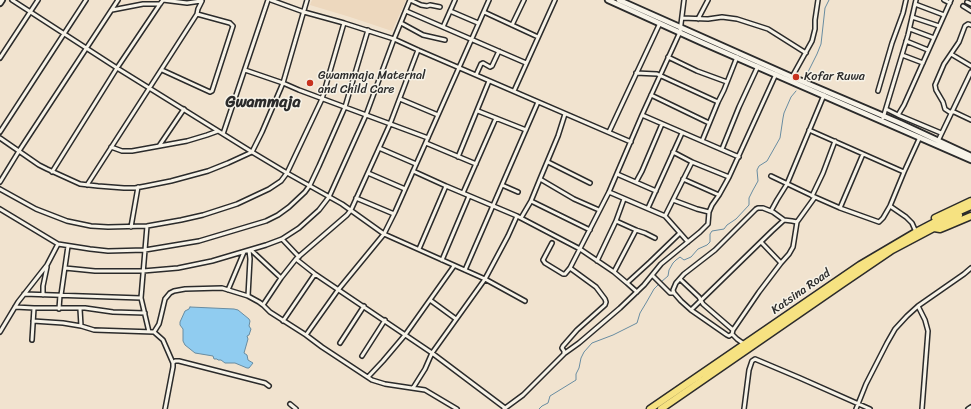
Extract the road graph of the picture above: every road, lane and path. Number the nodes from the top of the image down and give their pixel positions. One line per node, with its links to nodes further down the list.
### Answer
1 (2, 0): 24 (main road)
2 (12, 0): 35 (street)
3 (38, 0): 35 (street)
4 (86, 0): 54 (street)
5 (118, 0): 31 (street)
6 (163, 0): 7 (street); 27 (street)
7 (202, 0): 38 (street)
8 (268, 0): 78 (street)
9 (271, 0): 36 (street)
10 (307, 0): 36 (street)
11 (410, 0): 30 (street); 32 (street)
12 (455, 0): 33 (street)
13 (489, 0): 37 (street)
14 (524, 0): 47 (street)
15 (555, 0): 55 (street)
16 (608, 0): 46 (main road)
17 (619, 0): 53 (main road)
18 (684, 0): 41 (street)
19 (708, 0): 42 (street)
20 (818, 0): 65 (street)
21 (906, 0): 90 (street)
22 (944, 0): 23 (street)
23 (950, 1): 39 (street)
24 (0, 2)
25 (915, 2): 39 (street); 40 (street)
26 (967, 2): 28 (street)
27 (160, 4): 31 (street); 76 (street)
28 (971, 4)
29 (963, 6): 34 (street)
30 (440, 7)
31 (112, 10): 61 (street)
32 (406, 11): 44 (street); 50 (street)
33 (450, 11): 45 (street); 50 (street)
34 (971, 11)
35 (30, 12): 54 (street); 69 (street)
36 (304, 12): 43 (street); 87 (street)
37 (484, 12): 45 (street); 47 (street)
38 (197, 14): 77 (street); 77 (street)
39 (944, 15): 48 (street)
40 (912, 17): 48 (street); 51 (street)
41 (682, 18): 42 (street); 53 (street)
42 (698, 19): 65 (street)
43 (344, 23): 52 (street); 93 (street)
44 (400, 23): 57 (street); 59 (street)
45 (478, 23): 58 (street)
46 (660, 23): 53 (main road); 80 (street)
47 (512, 25): 55 (street)
48 (939, 26): 56 (street)
49 (971, 26): 66 (street)
50 (442, 27): 58 (street)
51 (910, 29): 56 (street); 60 (street)
52 (368, 30): 57 (street); 97 (street)
53 (680, 30): 68 (street); 70 (main road); 84 (main road)
54 (64, 33): 61 (street); 116 (street)
55 (538, 37): 71 (street)
56 (934, 38): 63 (street)
57 (394, 39): 62 (street); 103 (street)
58 (472, 39): 64 (street); 75 (street)
59 (445, 40)
60 (906, 41): 63 (street); 67 (street)
61 (86, 48): 76 (street); 133 (street)
62 (418, 50): 75 (street); 94 (street)
63 (928, 50): 72 (street)
64 (499, 51): 71 (street); 82 (street)
65 (806, 53): 84 (street)
66 (951, 54): 74 (street); 101 (street)
67 (902, 55): 72 (street); 99 (street)
68 (668, 56): 83 (street); 86 (street)
69 (0, 58)
70 (737, 58): 73 (main road); 86 (street)
71 (526, 63): 89 (street)
72 (923, 63): 106 (street)
73 (758, 66): 81 (main road); 132 (street)
74 (971, 66)
75 (459, 67): 82 (street); 104 (street)
76 (117, 68): 88 (street); 146 (street)
77 (162, 70): 88 (street)
78 (245, 70): 87 (street); 120 (street)
79 (971, 72): 101 (street)
80 (636, 73): 83 (street); 117 (street)
81 (776, 74): 92 (main road); 137 (street)
82 (476, 75): 85 (street)
83 (660, 75): 91 (street); 96 (street)
84 (792, 77): 108 (main road)
85 (490, 81): 89 (street); 100 (street)
86 (727, 82): 96 (street)
87 (283, 83): 93 (street); 134 (street)
88 (150, 88): 98 (street); 130 (street)
89 (514, 91): 95 (street)
90 (878, 91)
91 (651, 95): 105 (street); 110 (street)
92 (824, 95): 108 (main road); 115 (street)
93 (322, 98): 97 (street); 148 (street)
94 (400, 99): 104 (street); 111 (street)
95 (538, 102): 102 (street); 114 (street)
96 (718, 102): 110 (street)
97 (345, 107): 103 (street); 160 (street)
98 (184, 109): 113 (street); 129 (street)
99 (886, 109): 106 (street); 108 (street)
100 (478, 111): 107 (street); 139 (street)
101 (951, 112): 109 (street); 119 (street)
102 (565, 114): 117 (street); 141 (street)
103 (366, 115): 111 (street); 173 (street)
104 (438, 115): 123 (street)
105 (642, 115): 112 (street); 127 (street)
106 (898, 115): 119 (street)
107 (496, 118): 114 (street); 144 (street)
108 (883, 119): 121 (main road); 126 (main road)
109 (971, 120)
110 (709, 123): 124 (street)
111 (390, 124): 123 (street); 131 (street)
112 (662, 124): 118 (street); 156 (street)
113 (218, 130): 120 (street); 129 (street)
114 (526, 130): 161 (street)
115 (809, 130): 125 (street); 158 (street)
116 (0, 132)
117 (609, 132): 127 (street)
118 (682, 133): 124 (street); 135 (street)
119 (941, 133): 126 (street)
120 (223, 134): 134 (street)
121 (920, 137): 140 (main road); 147 (street)
122 (0, 138): 133 (street)
123 (428, 138): 128 (street)
124 (702, 141): 132 (street)
125 (835, 141): 136 (street); 172 (street)
126 (938, 141): 138 (main road)
127 (631, 142): 150 (street)
128 (426, 143): 139 (street); 143 (street)
129 (159, 146): 130 (street)
130 (111, 147): 159 (street)
131 (379, 148): 143 (street); 149 (street)
132 (722, 149): 137 (street)
133 (19, 151): 146 (street); 155 (street)
134 (252, 152): 148 (street); 163 (street)
135 (674, 152): 142 (street); 168 (street)
136 (863, 154): 147 (street); 183 (street)
137 (739, 156): 152 (street)
138 (971, 156)
139 (458, 157): 144 (street)
140 (971, 160)
141 (548, 162): 153 (street); 157 (street)
142 (692, 162): 152 (street); 154 (street)
143 (416, 164): 145 (street)
144 (476, 164): 169 (street)
145 (413, 171): 162 (street); 165 (street)
146 (52, 172): 159 (street)
147 (904, 172): 180 (street)
148 (287, 173): 160 (street); 198 (street)
149 (368, 173): 165 (street); 174 (street)
150 (617, 174): 156 (street); 167 (street)
151 (771, 176): 158 (street)
152 (729, 177): 170 (street)
153 (540, 179): 177 (street); 186 (street)
154 (683, 179): 170 (street); 176 (street)
155 (0, 182)
156 (636, 182): 168 (street)
157 (590, 183)
158 (787, 184): 172 (street); 188 (street)
159 (87, 185): 163 (street)
160 (310, 185): 173 (street); 215 (street)
161 (502, 185): 166 (street); 179 (street)
162 (446, 186): 169 (street); 213 (street)
163 (138, 188): 200 (street)
164 (0, 189): 200 (street)
165 (405, 189): 190 (street)
166 (518, 192)
167 (609, 192): 175 (street); 186 (street)
168 (656, 192): 182 (street)
169 (463, 193): 171 (street)
170 (719, 195): 189 (street)
171 (469, 196): 179 (street); 219 (street)
172 (813, 196): 183 (street); 197 (street)
173 (329, 198): 185 (street); 207 (street)
174 (356, 198): 185 (street); 190 (street)
175 (624, 199): 182 (street); 196 (street)
176 (673, 200): 189 (street); 192 (street)
177 (531, 201): 194 (street); 201 (street)
178 (971, 201): 199 (highway)
179 (494, 205): 191 (street); 227 (street)
180 (890, 206): 183 (street); 203 (street)
181 (971, 206): 199 (highway, Katsina Road)
182 (648, 208): 192 (street)
183 (840, 208)
184 (0, 209): 211 (street)
185 (351, 210): 205 (street); 218 (street)
186 (599, 210): 201 (street)
187 (971, 210): 199 (highway, Katsina Road)
188 (772, 211): 195 (street); 234 (street)
189 (709, 212): 208 (street)
190 (394, 214): 205 (street)
191 (517, 216): 194 (street); 233 (street)
192 (665, 216): 204 (street)
193 (971, 216): 199 (highway)
194 (521, 218): 214 (street)
195 (784, 220): 197 (street); 209 (street)
196 (616, 221): 202 (street); 220 (street)
197 (797, 222): 221 (street)
198 (147, 226): 200 (street); 215 (street)
199 (931, 226): 203 (highway, Katsina Road); 286 (highway, Katsina Road)
200 (131, 227)
201 (590, 230): 214 (street)
202 (636, 230): 206 (street); 229 (street)
203 (916, 232): 270 (highway, Katsina Road)
204 (680, 233): 208 (street); 235 (street)
205 (384, 234): 213 (street); 237 (street)
206 (655, 238)
207 (282, 239): 216 (street); 218 (street)
208 (688, 242): 231 (street)
209 (761, 242): 221 (street); 246 (street)
210 (552, 243): 225 (street)
211 (58, 244): 212 (street); 222 (street)
212 (68, 246): 215 (street); 224 (street)
213 (419, 249): 219 (street)
214 (580, 249): 220 (street); 225 (street)
215 (145, 250): 228 (street)
216 (250, 250): 217 (street); 232 (street); 243 (street)
217 (244, 252): 228 (street); 236 (street)
218 (297, 258): 230 (street); 232 (street)
219 (442, 260): 223 (street)
220 (597, 260): 229 (street)
221 (781, 263): 265 (street)
222 (47, 265): 240 (street); 241 (street)
223 (454, 266): 227 (street); 245 (street)
224 (65, 268): 228 (street); 242 (street)
225 (570, 268): 272 (street)
226 (971, 268): 250 (street)
227 (465, 270): 233 (street)
228 (143, 271): 244 (street)
229 (614, 272): 235 (street)
230 (315, 274): 237 (street); 260 (street)
231 (652, 275): 238 (street); 239 (street)
232 (281, 278): 248 (street)
233 (485, 279): 247 (street); 257 (street)
234 (680, 279): 239 (street); 246 (street)
235 (627, 282): 238 (street)
236 (228, 290): 243 (street); 264 (street)
237 (338, 290): 249 (street); 266 (street)
238 (637, 292): 272 (street)
239 (674, 293): 255 (street)
240 (24, 294): 241 (street); 251 (street)
241 (43, 295): 242 (street)
242 (60, 296): 244 (street); 253 (street)
243 (248, 296): 248 (street)
244 (141, 298): 256 (street)
245 (430, 300): 257 (street); 267 (street)
246 (700, 300): 255 (street); 265 (street)
247 (524, 301)
248 (263, 305): 260 (street)
249 (364, 306): 258 (street); 269 (street)
250 (918, 306): 279 (street); 290 (street)
251 (15, 307): 252 (street); 262 (street)
252 (34, 308): 253 (street); 259 (street)
253 (59, 309): 254 (street)
254 (80, 309): 256 (street); 261 (street)
255 (691, 310): 265 (street)
256 (144, 313): 263 (street)
257 (456, 319): 271 (street)
258 (385, 320): 267 (street); 273 (street)
259 (33, 321): 261 (street); 268 (street)
260 (283, 321): 266 (street)
261 (81, 326): 263 (street)
262 (0, 332)
263 (149, 332): 264 (street)
264 (154, 332): 274 (street)
265 (733, 332): 270 (street)
266 (306, 335): 275 (street)
267 (405, 335): 271 (street); 275 (street)
268 (32, 340)
269 (340, 343)
270 (744, 344): 285 (highway, Katsina Road)
271 (432, 353): 277 (street); 284 (street)
272 (565, 353): 284 (street)
273 (362, 356)
274 (173, 363): 276 (street); 281 (street)
275 (368, 376): 277 (street)
276 (269, 386)
277 (413, 388): 283 (street)
278 (290, 404): 282 (street)
279 (858, 404): 287 (street); 288 (street); 289 (street)
280 (971, 407): 291 (street)
281 (165, 409)
282 (296, 409)
283 (458, 409)
284 (504, 409)
285 (650, 409)
286 (661, 409)
287 (744, 409)
288 (856, 409)
289 (870, 409)
290 (922, 409)
291 (968, 409)

